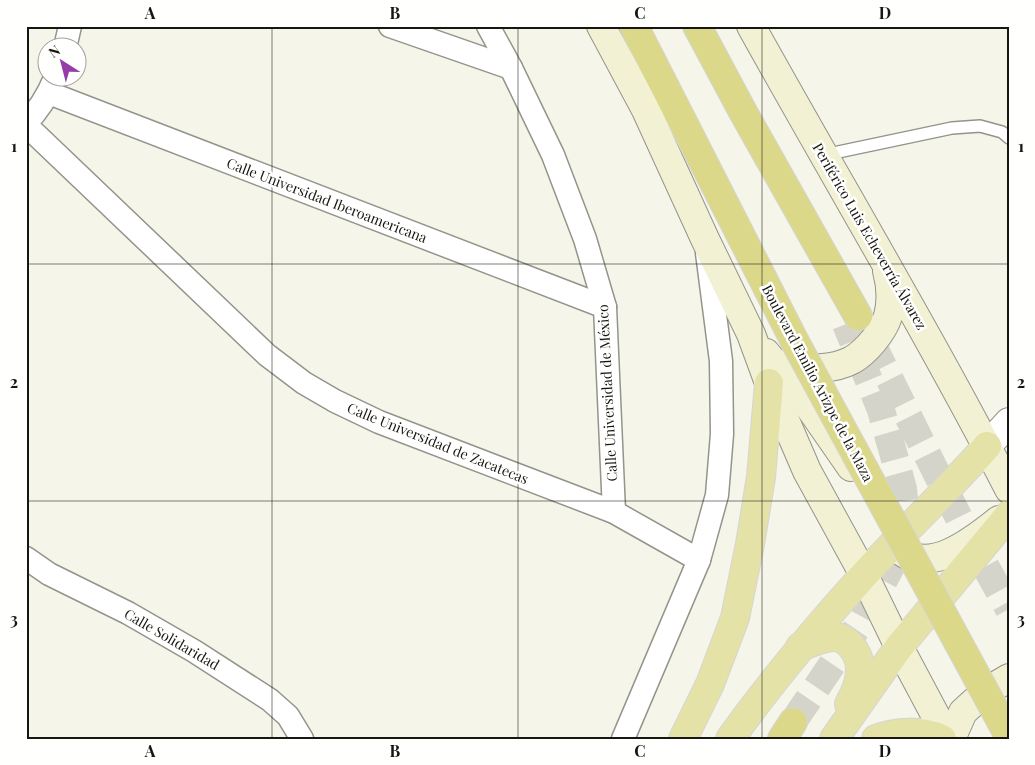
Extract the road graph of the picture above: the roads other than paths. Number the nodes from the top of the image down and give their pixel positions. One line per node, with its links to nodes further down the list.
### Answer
1 (390, 26): 7 (street)
2 (488, 26): 7 (street, Calle Universidad de México)
3 (601, 26): 13 (main road)
4 (634, 26): 31 (highway, Boulevard Emilio Arizpe de la Maza, bridge)
5 (697, 26): 16 (highway)
6 (751, 26): 12 (main road, Periférico Luis Echeverría Álvarez)
7 (511, 68): 15 (street, Calle Universidad de México)
8 (51, 88): 10 (street)
9 (57, 88): 15 (street, Calle Universidad Iberoamericana)
10 (26, 124): 22 (street, Calle Universidad de Zacatecas)
11 (1009, 138): 12 (lane)
12 (824, 155): 14 (main road, Periférico Luis Echeverría Álvarez)
13 (705, 239): 17 (main road); 26 (street)
14 (885, 262): 17 (main road); 20 (main road, Periférico Luis Echeverría Álvarez)
15 (605, 307): 22 (street, Calle Universidad de México)
16 (852, 320)
17 (751, 334): 18 (main road); 24 (main road)
18 (769, 383): 27 (main road); 34 (main road)
19 (1009, 422): 20 (street)
20 (998, 447): 21 (main road, Periférico Luis Echeverría Álvarez); 24 (main road)
21 (1009, 489)
22 (614, 512): 26 (street, Calle Universidad de Zacatecas)
23 (1009, 513): 24 (main road); 29 (main road)
24 (894, 544): 27 (main road)
25 (26, 558): 32 (street, Calle Solidaridad)
26 (699, 560): 33 (street)
27 (864, 575): 28 (main road); 29 (main road)
28 (800, 647): 35 (main road); 36 (main road)
29 (899, 647): 37 (main road); 40 (main road)
30 (1009, 678): 40 (main road)
31 (1009, 736)
32 (302, 739)
33 (624, 739)
34 (683, 739)
35 (730, 739)
36 (830, 739)
37 (834, 739)
38 (876, 739): 39 (main road)
39 (942, 739)
40 (950, 739)

